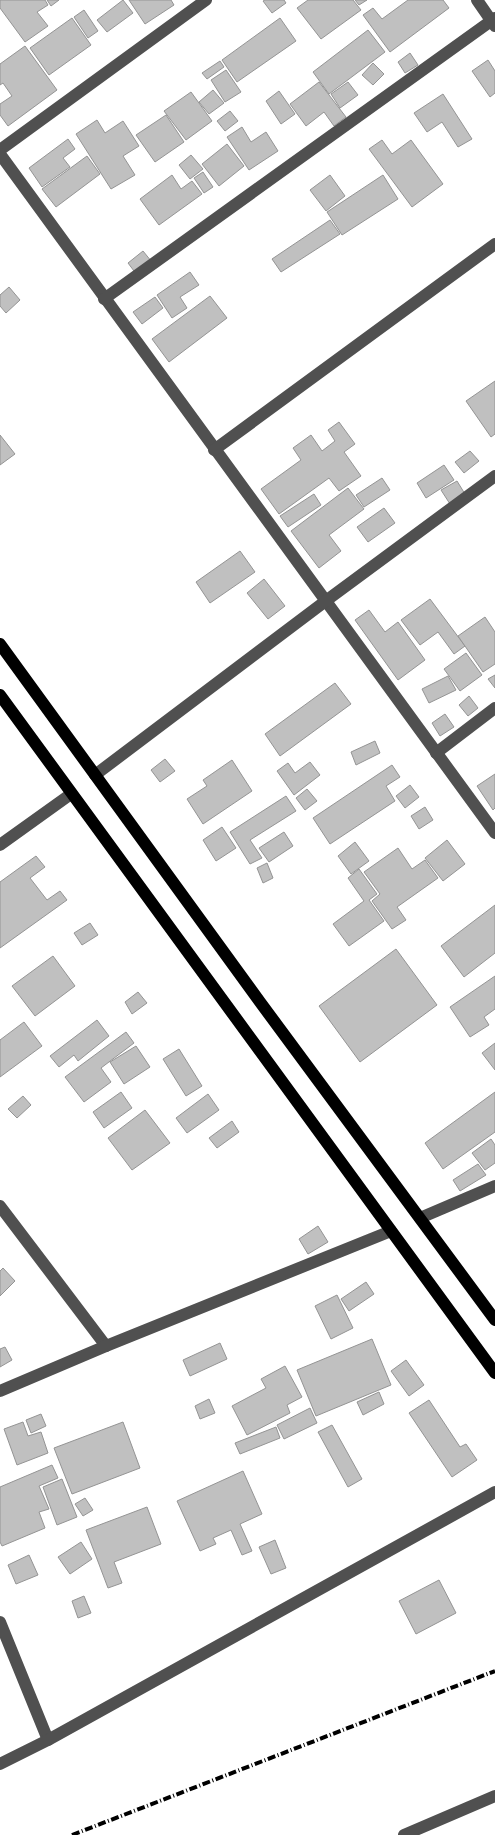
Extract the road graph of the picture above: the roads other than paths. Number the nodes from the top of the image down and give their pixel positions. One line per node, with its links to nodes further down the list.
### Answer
1 (206, 0): 4 (street)
2 (477, 0): 3 (street)
3 (494, 22): 7 (street)
4 (0, 150)
5 (0, 154): 7 (street)
6 (495, 244): 8 (street)
7 (104, 299): 8 (street)
8 (214, 450): 10 (street)
9 (495, 476): 10 (street)
10 (327, 600): 14 (street); 15 (street)
11 (0, 644): 15 (main road)
12 (0, 695): 16 (main road)
13 (495, 708): 14 (street)
14 (436, 752): 17 (street)
15 (95, 775): 21 (main road)
16 (71, 794): 18 (street); 22 (main road)
17 (495, 833)
18 (0, 845)
19 (495, 1186): 21 (street)
20 (0, 1206): 24 (street)
21 (420, 1218): 23 (main road)
22 (391, 1231): 24 (street); 25 (main road)
23 (495, 1320)
24 (106, 1346): 26 (street)
25 (495, 1373)
26 (0, 1391)
27 (495, 1492): 29 (street)
28 (0, 1622): 29 (street)
29 (48, 1740): 30 (street)
30 (0, 1764)
31 (495, 1796): 32 (street)
32 (404, 1835)

